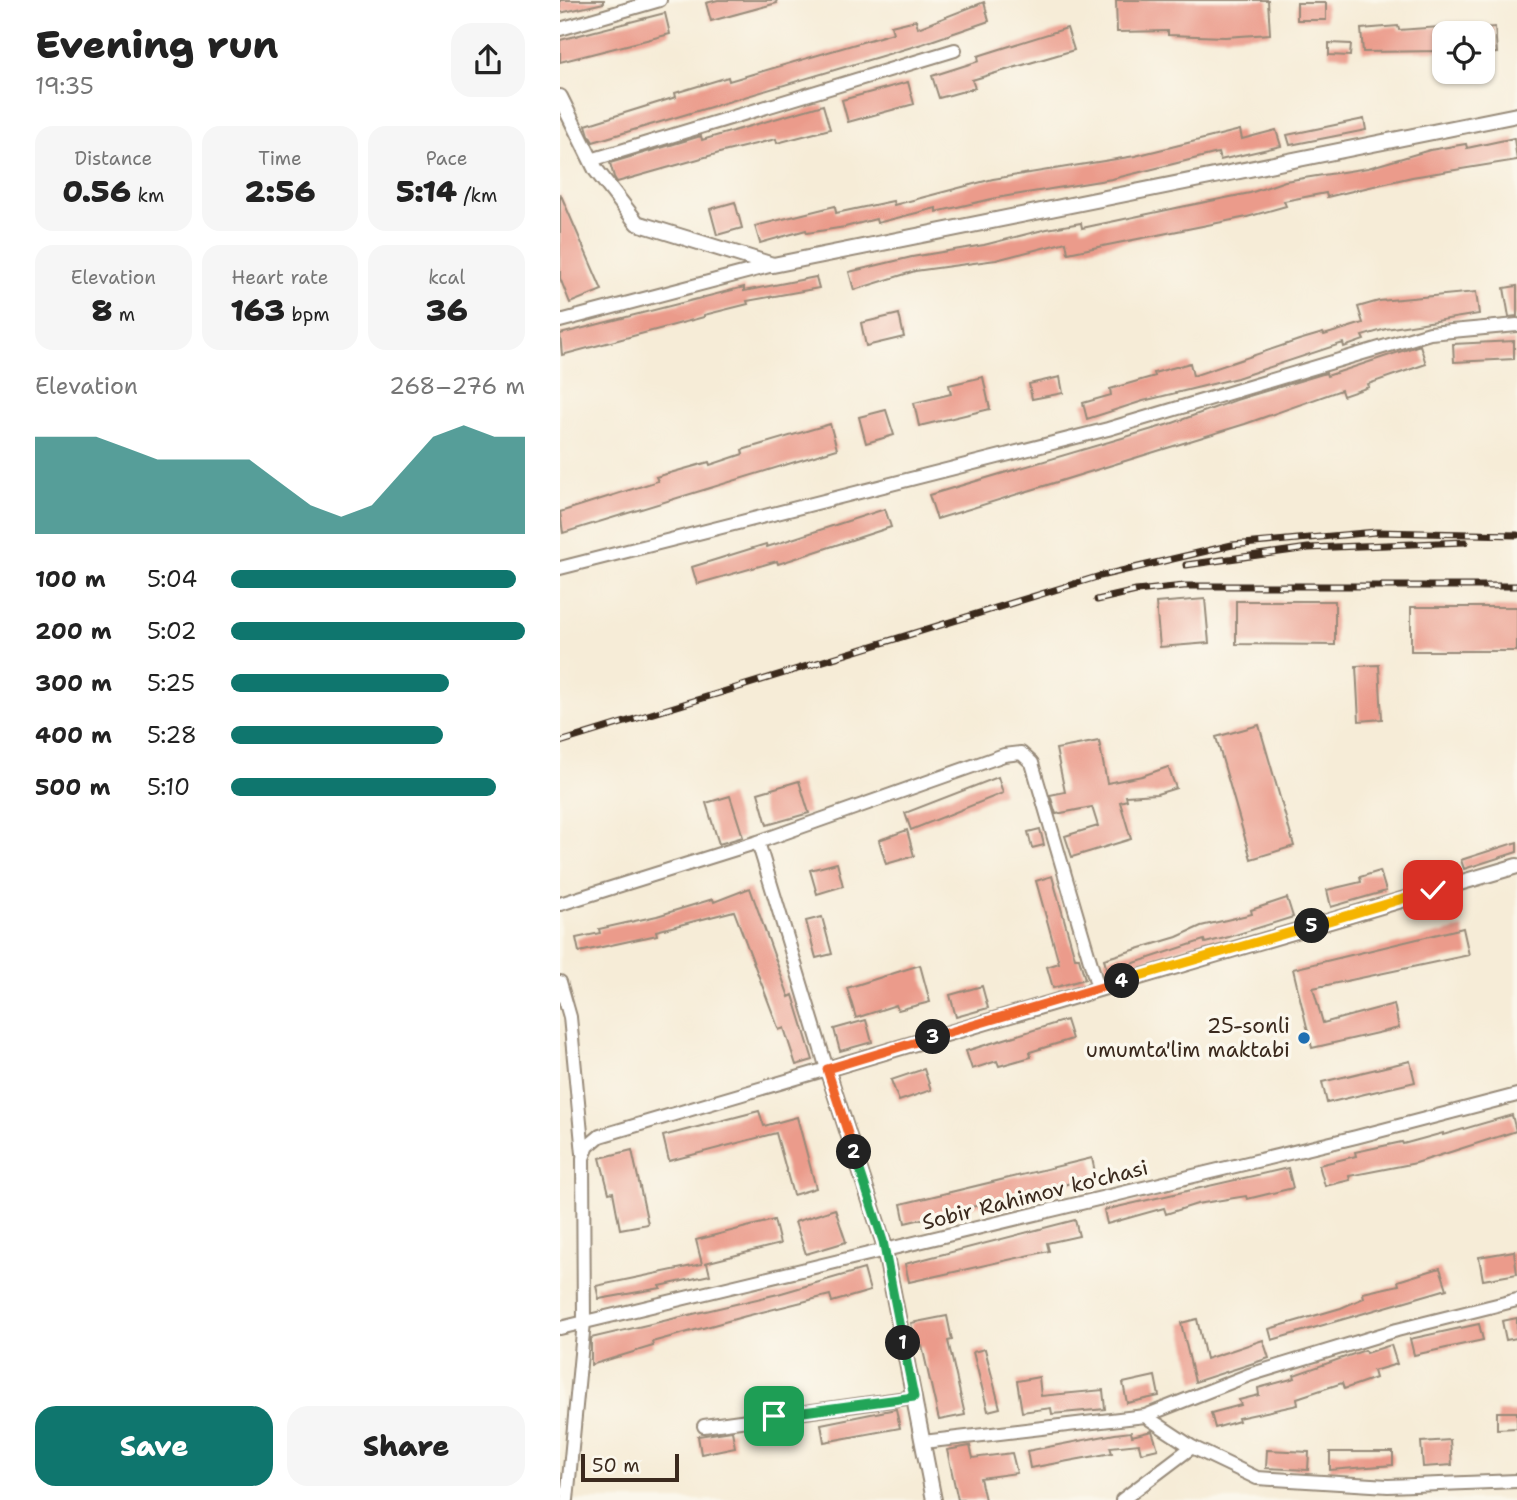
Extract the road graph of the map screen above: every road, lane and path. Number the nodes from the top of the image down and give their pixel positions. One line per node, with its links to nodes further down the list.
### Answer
1 (660, 0): 2 (street)
2 (560, 29)
3 (955, 50): 6 (street)
4 (560, 97): 6 (street)
5 (1517, 115): 7 (street)
6 (590, 160): 7 (street)
7 (773, 265): 8 (street)
8 (560, 321)
9 (1517, 325): 10 (street)
10 (560, 568)
11 (758, 842): 13 (street); 15 (street); 16 (street)
12 (1517, 866): 15 (street)
13 (560, 904)
14 (560, 982): 18 (street)
15 (1098, 988): 16 (street)
16 (827, 1069): 18 (street); 19 (street)
17 (1517, 1095): 19 (street, Sobir Rahimov ko'chasi)
18 (583, 1158): 21 (street)
19 (885, 1251): 21 (street, Sobir Rahimov ko'chasi); 23 (street)
20 (1517, 1300): 24 (street)
21 (584, 1322): 22 (street, Sobir Rahimov ko'chasi); 29 (street)
22 (560, 1328)
23 (914, 1397): 25 (street); 26 (street)
24 (1145, 1416): 26 (street); 27 (street)
25 (704, 1426)
26 (923, 1442): 30 (street)
27 (1192, 1447): 28 (street); 31 (street)
28 (1517, 1481)
29 (567, 1500)
30 (934, 1500)
31 (1122, 1500)

